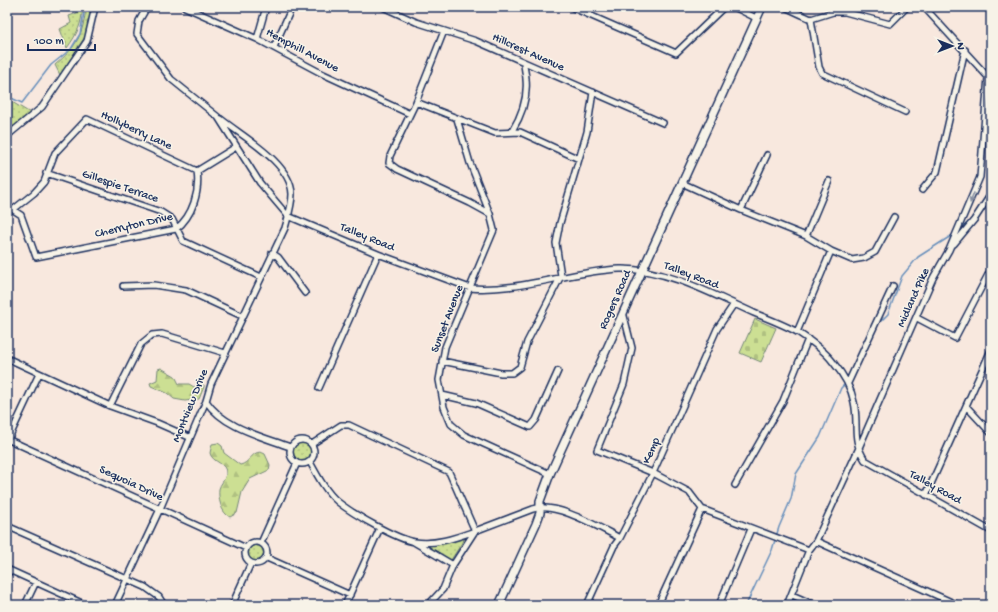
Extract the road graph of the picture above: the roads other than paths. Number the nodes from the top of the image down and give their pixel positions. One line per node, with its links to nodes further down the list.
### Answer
1 (95, 7): 30 (street)
2 (147, 7): 26 (street, Talley Road)
3 (185, 7): 17 (street, Hemphill Avenue)
4 (266, 7): 17 (street)
5 (292, 7): 18 (street)
6 (383, 7): 16 (street, Hillcrest Avenue)
7 (571, 7): 8 (street)
8 (724, 7)
9 (734, 7): 14 (street)
10 (762, 7): 14 (street, Rogers Road)
11 (785, 7): 15 (street)
12 (907, 7): 15 (street)
13 (924, 7): 19 (street, Midland Pike)
14 (756, 18): 37 (street, Rogers Road)
15 (811, 19): 24 (street)
16 (444, 31): 20 (street, Hillcrest Avenue); 23 (street)
17 (257, 39): 18 (street, Hemphill Avenue)
18 (274, 47): 25 (street, Hemphill Avenue)
19 (965, 50): 21 (street, Midland Pike); 38 (street)
20 (524, 63): 22 (street, Hillcrest Avenue); 29 (street)
21 (989, 79): 48 (street, Midland Pike, one-way to 48)
22 (592, 92): 28 (street, Hillcrest Avenue); 33 (street)
23 (416, 102): 25 (street); 27 (street)
24 (905, 112)
25 (410, 114): 43 (street)
26 (218, 117): 31 (street, Talley Road); 44 (street, Talley Road)
27 (457, 119): 29 (street); 43 (street, Sunset Avenue)
28 (663, 123)
29 (512, 131): 33 (street)
30 (7, 136)
31 (236, 147): 34 (street); 44 (street, Talley Road)
32 (766, 155): 42 (street)
33 (579, 159): 54 (street)
34 (197, 171): 35 (street, Hollyberry Lane); 46 (street, Cherryton Drive)
35 (46, 173): 41 (street, Hollyberry Lane); 46 (street, Gillespie Terrace)
36 (829, 182): 47 (street)
37 (682, 183): 42 (street); 53 (street, Rogers Road)
38 (922, 190)
39 (991, 194): 48 (street)
40 (7, 206): 41 (street)
41 (14, 209): 46 (street, Cherryton Drive)
42 (741, 210): 47 (street)
43 (490, 214): 58 (street, Sunset Avenue)
44 (288, 216): 50 (street, Montview Drive); 51 (street, Talley Road)
45 (894, 217): 49 (street)
46 (176, 229): 55 (street, Gillespie Terrace)
47 (806, 236): 49 (street)
48 (949, 250): 63 (street, Midland Pike)
49 (831, 251): 64 (street)
50 (272, 253): 55 (street, Montview Drive); 59 (street)
51 (378, 254): 58 (street, Talley Road); 73 (street)
52 (991, 269): 63 (street)
53 (642, 270): 54 (street, Talley Road); 60 (street, Talley Road); 61 (street, Rogers Road)
54 (561, 276): 58 (street, Talley Road); 69 (street)
55 (261, 277): 62 (street, Montview Drive)
56 (123, 286): 62 (street)
57 (893, 286): 72 (street)
58 (470, 288): 69 (street, Sunset Avenue)
59 (305, 293)
60 (734, 304): 64 (street, Talley Road); 86 (street, Kemp)
61 (623, 312): 86 (street); 87 (street, Rogers Road)
62 (242, 316): 67 (street, Montview Drive)
63 (917, 318): 83 (street, Midland Pike)
64 (797, 332): 65 (street, Talley Road)
65 (808, 339): 72 (street, Talley Road); 88 (street)
66 (991, 350): 77 (street)
67 (225, 353): 75 (street, Montview Drive); 76 (street)
68 (10, 360): 71 (street)
69 (442, 361): 74 (street, Sunset Avenue)
70 (558, 371): 74 (street)
71 (39, 374): 76 (street); 80 (street)
72 (848, 383): 83 (street, Talley Road)
73 (319, 388)
74 (442, 395): 87 (street, Sunset Avenue)
75 (206, 401): 79 (street, Montview Drive); 82 (street)
76 (110, 406): 79 (street)
77 (966, 406): 78 (street); 89 (street)
78 (991, 433)
79 (189, 437): 91 (street, Montview Drive)
80 (7, 440): 91 (street, Sequoia Drive)
81 (312, 444): 82 (street); 84 (street); 96 (street)
82 (290, 447): 85 (street)
83 (858, 450): 89 (street, Talley Road); 99 (street, Midland Pike)
84 (310, 462): 85 (street); 94 (street)
85 (296, 463): 101 (street)
86 (653, 473): 92 (street); 98 (street, Kemp)
87 (550, 474): 90 (street, Rogers Road)
88 (735, 484)
89 (926, 494): 97 (street, Talley Road)
90 (540, 507): 96 (street); 98 (street); 119 (street, Rogers Road)
91 (160, 509): 102 (street, Sequoia Drive); 108 (street, Montview Drive)
92 (702, 510): 95 (street); 121 (street)
93 (7, 526): 108 (street)
94 (380, 528): 100 (street); 110 (street)
95 (751, 530): 103 (street); 122 (street)
96 (475, 531): 100 (street); 106 (street)
97 (991, 531)
98 (620, 538): 120 (street, Kemp)
99 (816, 541): 103 (street, Midland Pike); 125 (street)
100 (414, 542): 106 (street)
101 (261, 543): 102 (street); 104 (street)
102 (246, 548): 105 (street)
103 (810, 550): 111 (street, Midland Pike)
104 (267, 558): 105 (street); 110 (street)
105 (251, 563): 116 (street)
106 (453, 565): 118 (street)
107 (7, 569): 109 (street)
108 (126, 579): 114 (street, Montview Drive); 115 (street)
109 (36, 582): 112 (street); 113 (street)
110 (350, 595): 117 (street)
111 (792, 595): 123 (street, Midland Pike); 124 (street)
112 (26, 605)
113 (86, 605)
114 (115, 605)
115 (164, 605)
116 (232, 605)
117 (345, 605)
118 (428, 605)
119 (499, 605)
120 (587, 605)
121 (658, 605)
122 (718, 605)
123 (788, 605)
124 (814, 605)
125 (958, 605)

